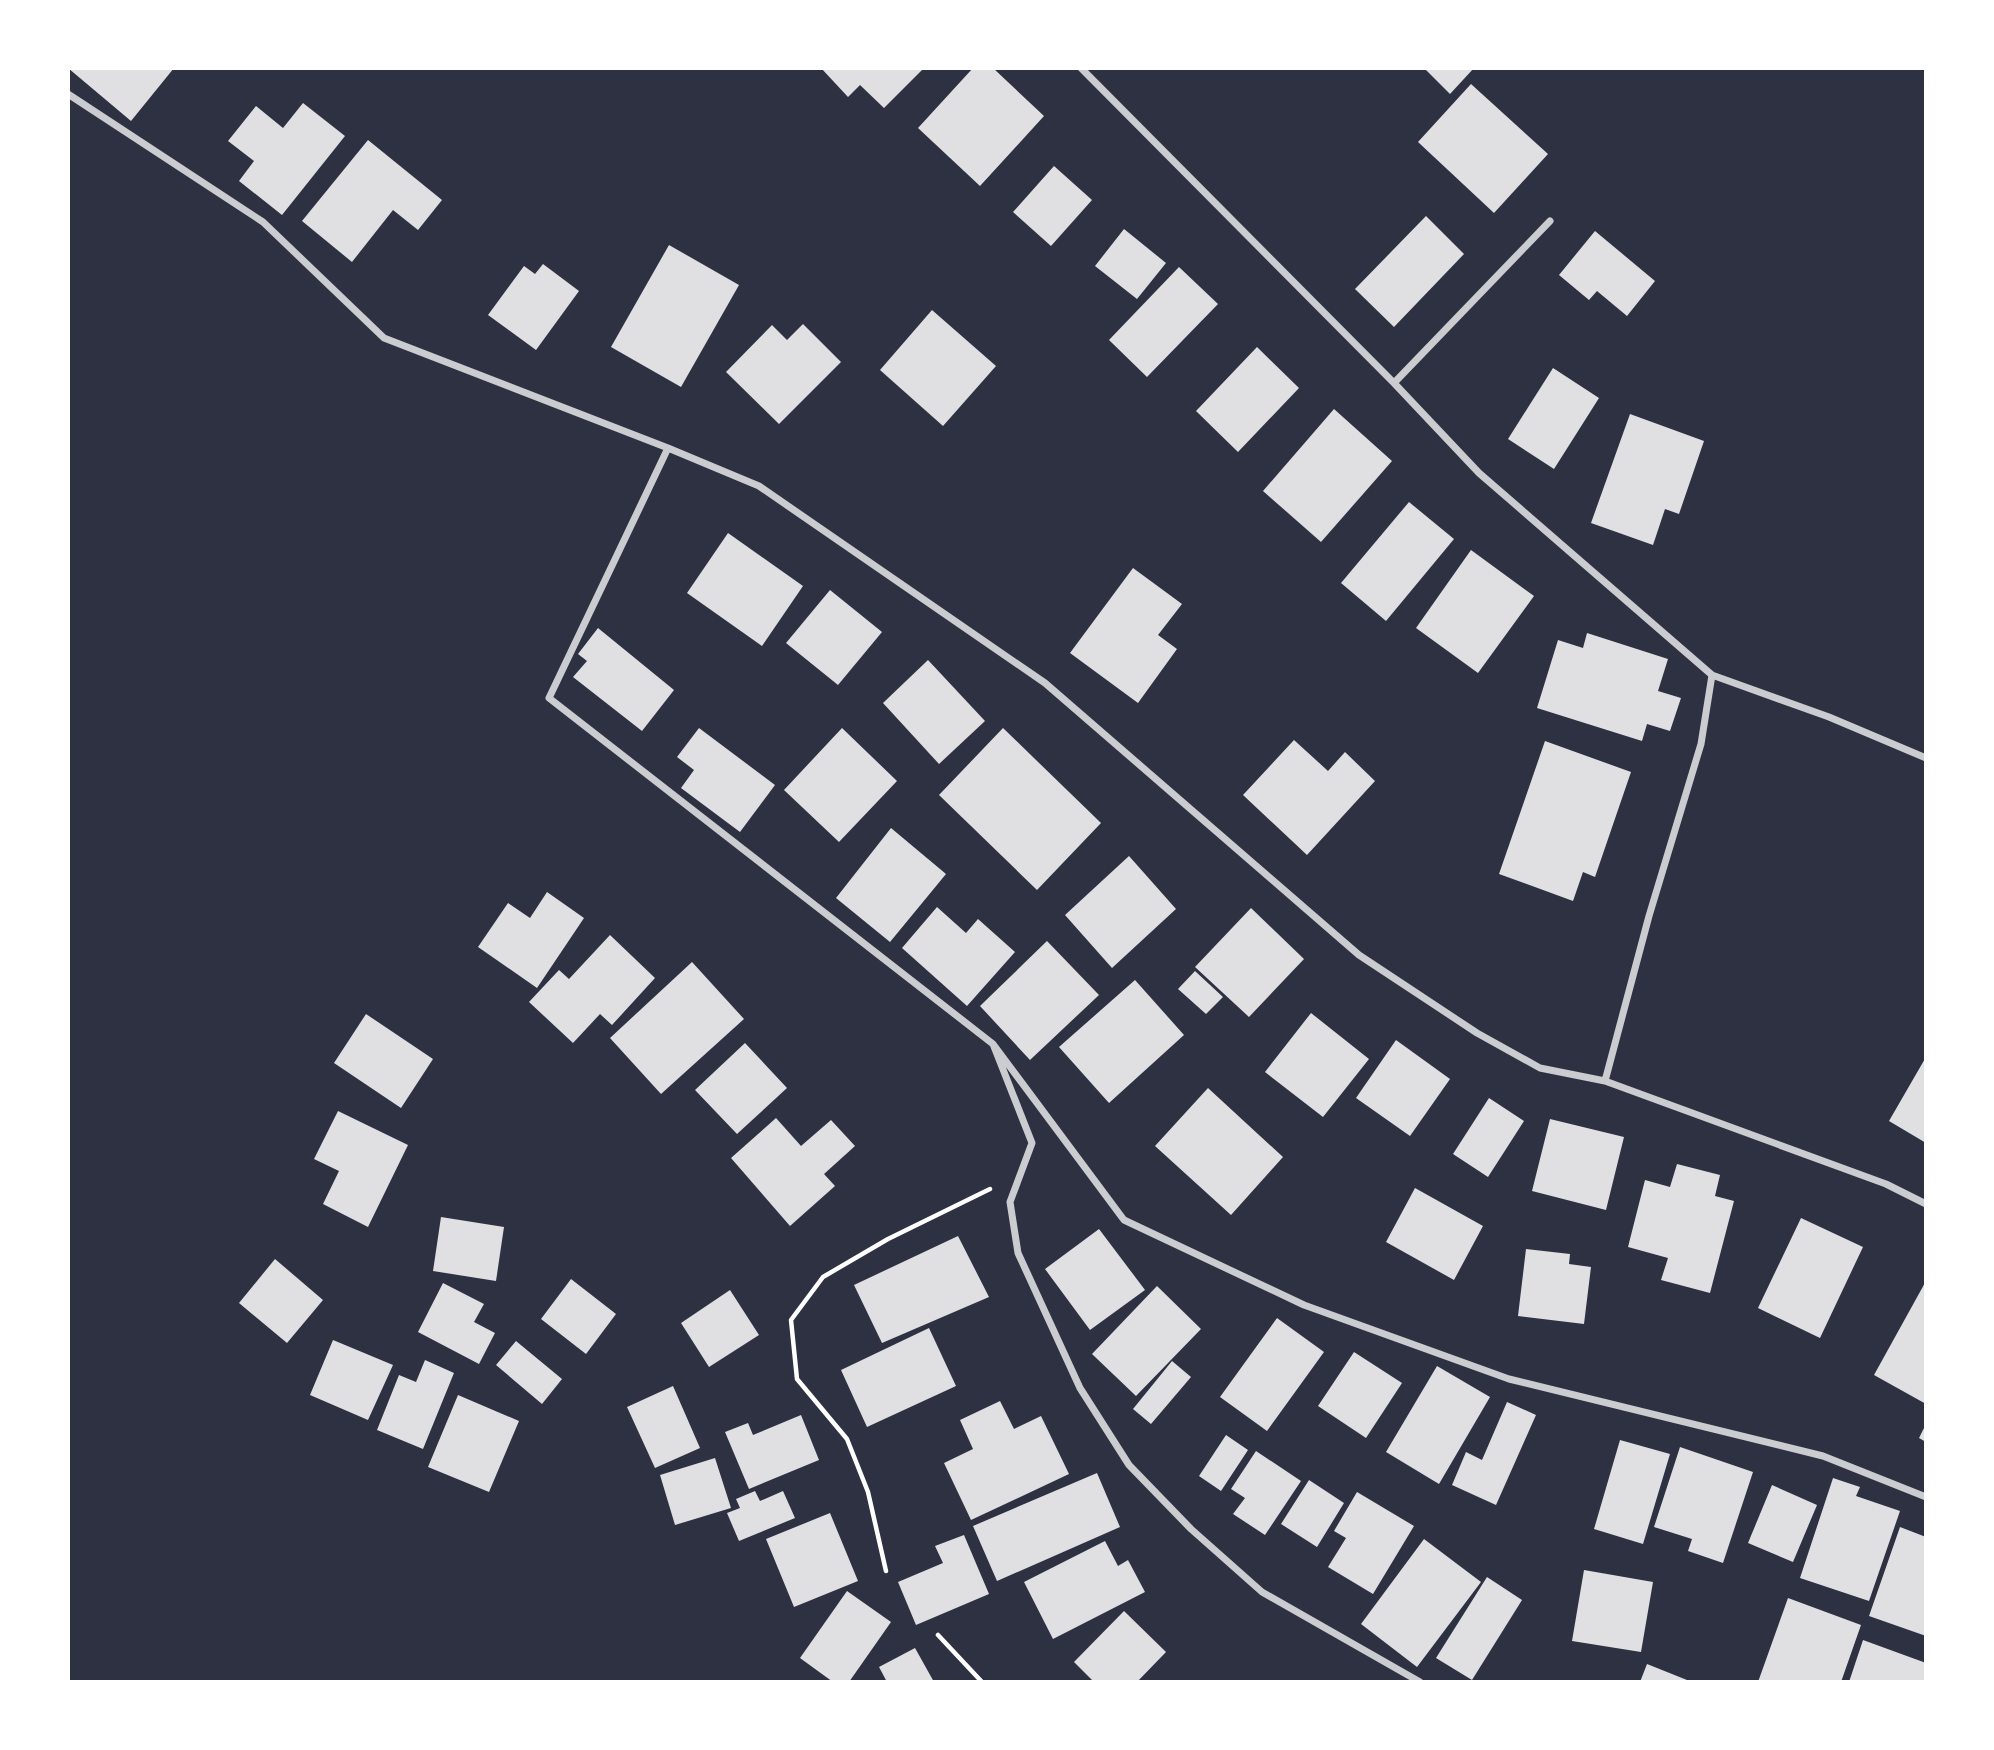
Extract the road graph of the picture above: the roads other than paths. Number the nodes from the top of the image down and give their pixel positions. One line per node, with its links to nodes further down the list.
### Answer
1 (1081, 68): 4 (street)
2 (68, 94): 5 (street)
3 (1550, 221): 4 (street)
4 (1394, 383): 6 (street)
5 (668, 448): 8 (street); 9 (street)
6 (1712, 675): 7 (street); 9 (street)
7 (1926, 758)
8 (993, 1044): 11 (street); 12 (street)
9 (1605, 1081): 10 (street)
10 (1926, 1204)
11 (1926, 1497)
12 (1420, 1682)

